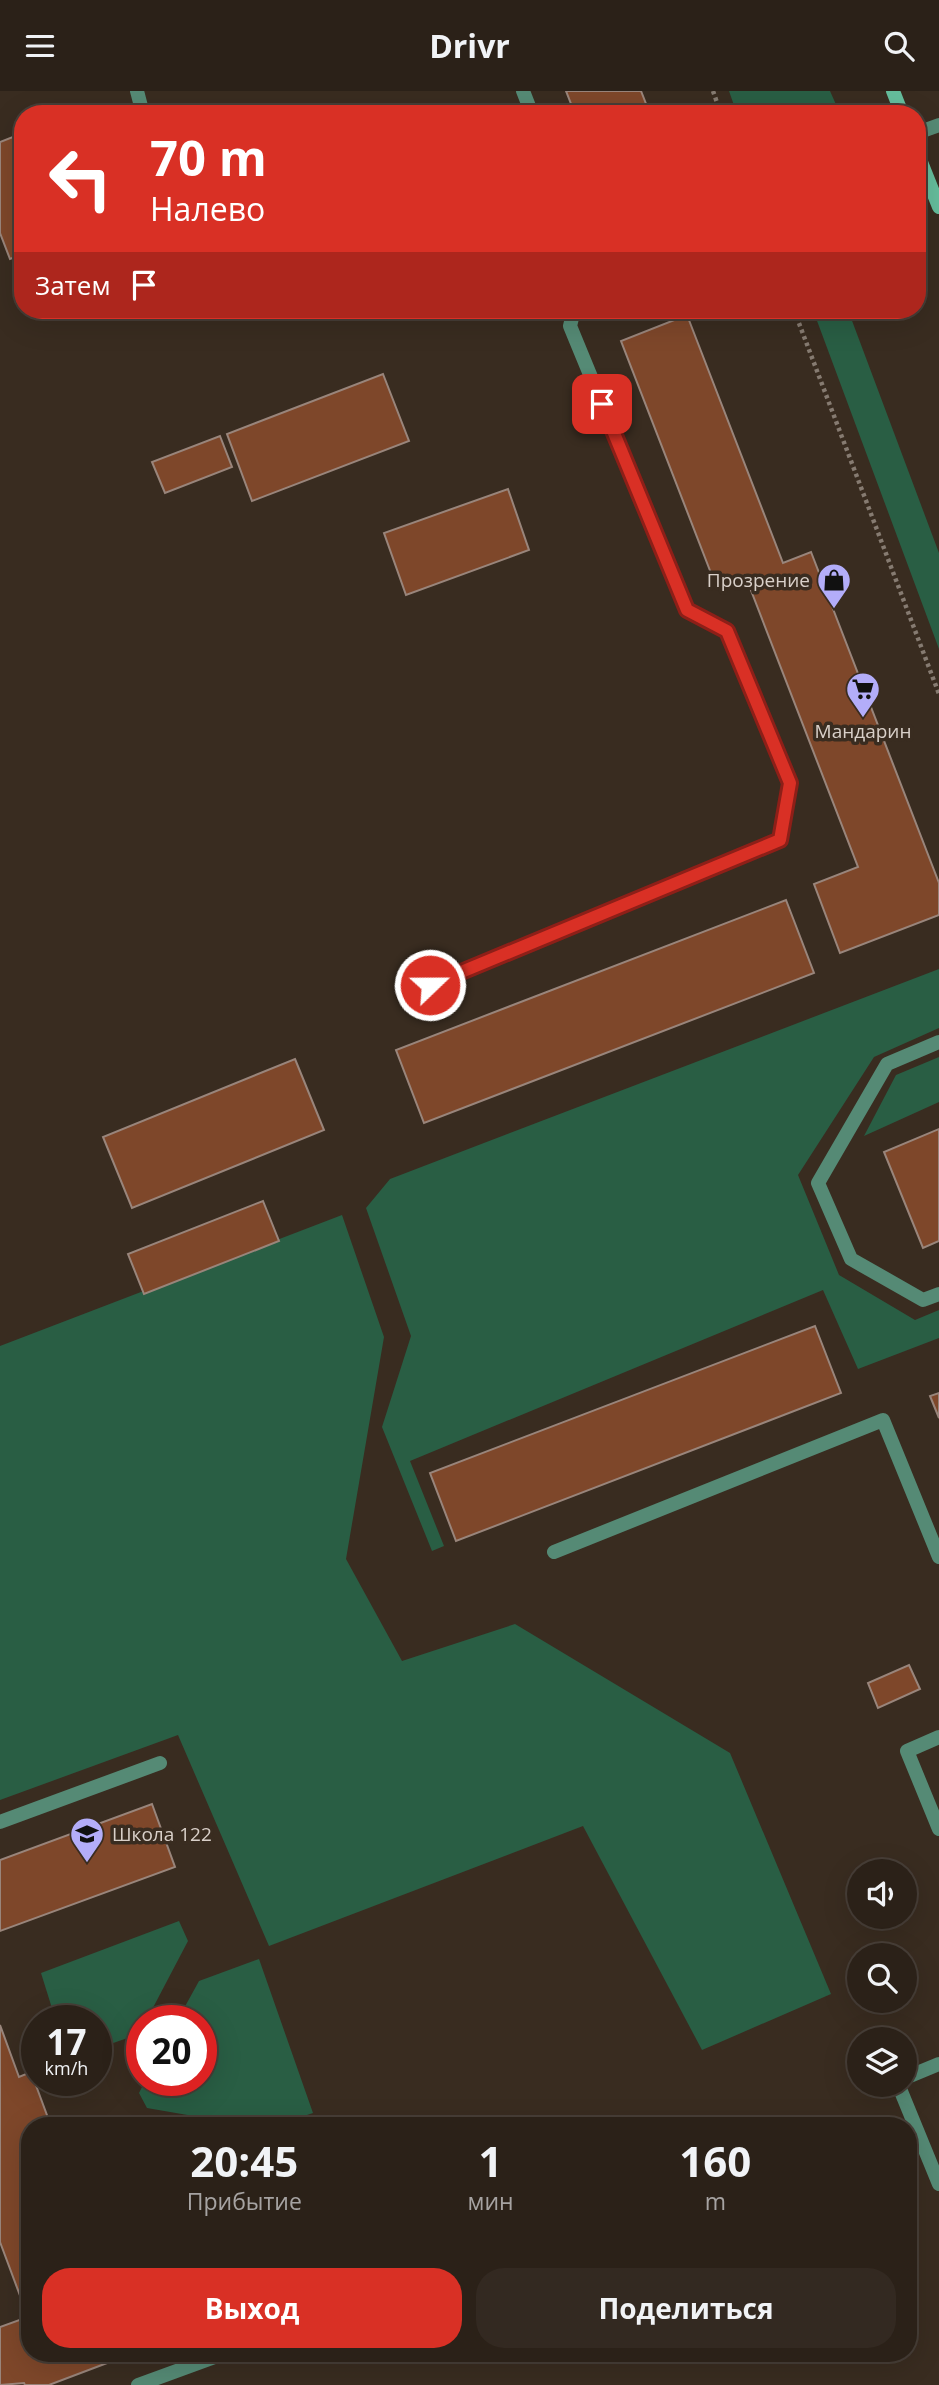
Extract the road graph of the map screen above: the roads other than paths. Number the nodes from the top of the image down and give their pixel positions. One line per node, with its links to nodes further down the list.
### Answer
1 (926, 174): 2 (street)
2 (939, 207)
3 (572, 319): 4 (lane)
4 (430, 985)
5 (939, 1042): 6 (lane)
6 (939, 1294)
7 (554, 1552): 8 (lane)
8 (939, 1557)
9 (939, 1737): 12 (lane)
10 (160, 1763): 11 (lane)
11 (0, 1822)
12 (939, 1829)
13 (939, 2064): 14 (lane)
14 (917, 2073)
15 (903, 2097): 16 (lane)
16 (912, 2117)
17 (917, 2130): 18 (lane)
18 (939, 2184)
19 (201, 2362): 20 (lane)
20 (138, 2385)

